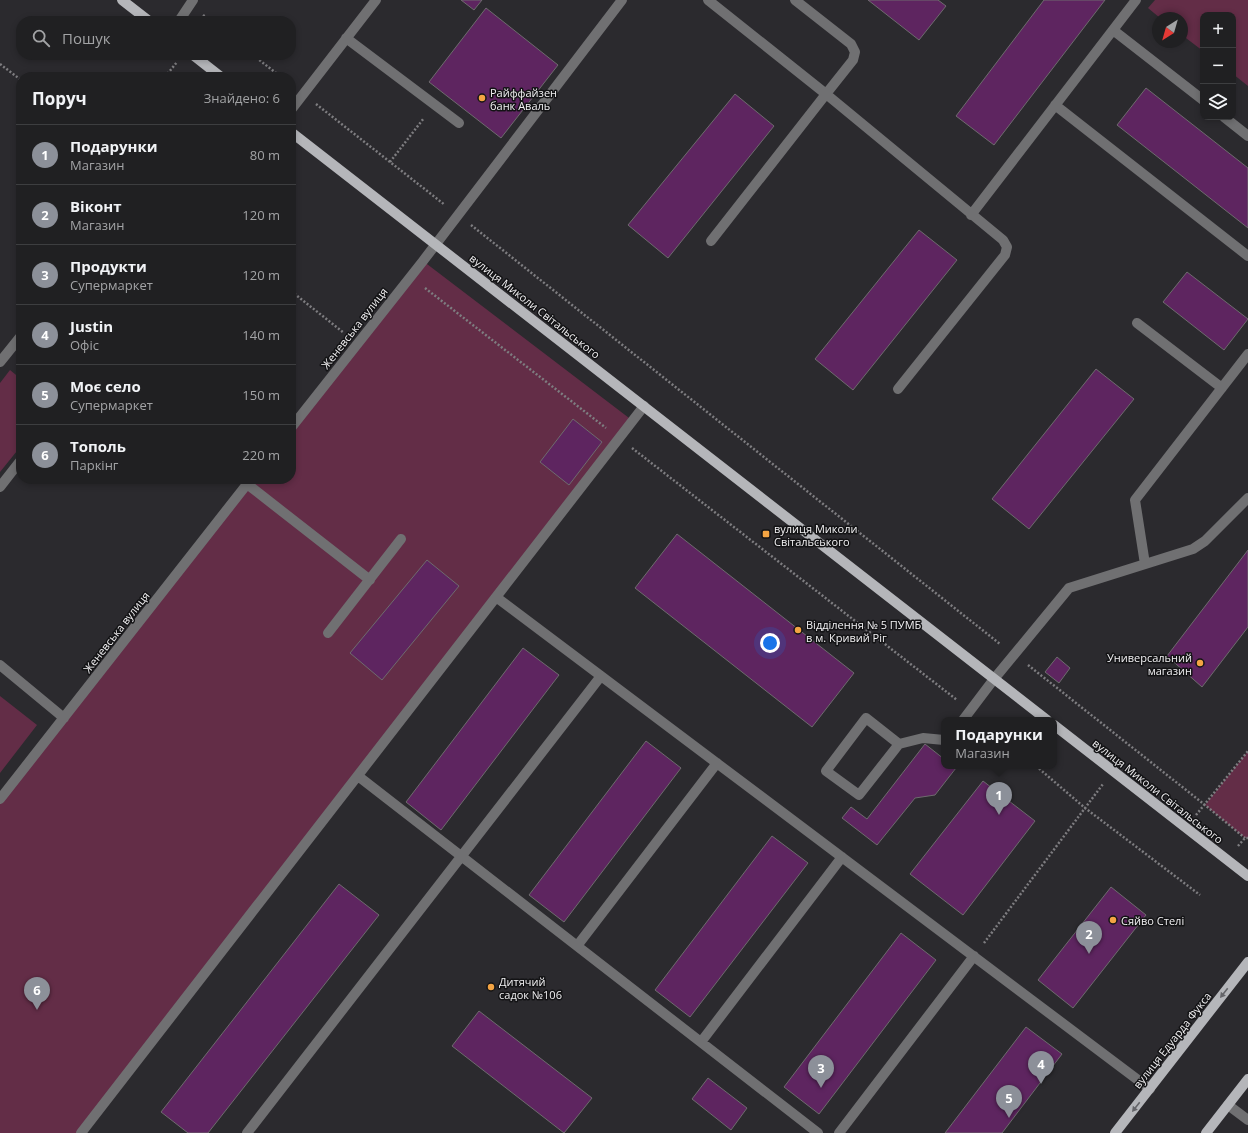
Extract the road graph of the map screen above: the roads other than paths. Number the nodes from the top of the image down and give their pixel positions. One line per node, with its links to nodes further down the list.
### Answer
1 (122, 0): 8 (main road)
2 (193, 0): 9 (street)
3 (376, 0): 11 (street)
4 (622, 0): 24 (street, Женевська вулиця)
5 (708, 0): 14 (street)
6 (795, 0): 14 (street)
7 (1136, 0): 10 (street)
8 (142, 16)
9 (182, 16)
10 (1113, 30): 15 (street); 17 (street)
11 (346, 38): 16 (street); 19 (street)
12 (199, 60): 13 (main road)
13 (215, 72)
14 (826, 94): 22 (street); 23 (street)
15 (1200, 98)
16 (296, 103)
17 (1055, 105): 22 (street); 25 (street)
18 (1228, 120): 21 (street)
19 (459, 123)
20 (296, 136): 24 (main road, вулиця Миколи Світальського)
21 (1248, 136)
22 (971, 215): 31 (street)
23 (710, 241)
24 (435, 244): 32 (main road, вулиця Миколи Світальського); 33 (street, Женевська вулиця)
25 (1248, 256)
26 (1137, 323): 30 (street)
27 (16, 342): 29 (street)
28 (1248, 354): 30 (street)
29 (0, 362)
30 (1222, 388): 40 (street)
31 (898, 389)
32 (644, 406): 42 (street); 46 (main road, вулиця Миколи Світальського)
33 (296, 422)
34 (16, 466): 37 (street)
35 (247, 484): 49 (street, Женевська вулиця)
36 (251, 484): 41 (street)
37 (0, 487)
38 (1248, 498): 40 (street)
39 (401, 539): 41 (street)
40 (1145, 564): 46 (street)
41 (370, 580): 43 (street)
42 (496, 597): 45 (street); 54 (street)
43 (328, 633)
44 (0, 665): 49 (street)
45 (601, 676): 53 (street); 56 (street)
46 (994, 679): 47 (street); 48 (main road, вулиця Миколи Світальського)
47 (965, 717)
48 (1043, 717)
49 (64, 718): 55 (street, Женевська вулиця)
50 (1057, 727): 58 (main road, вулиця Миколи Світальського)
51 (941, 740): 52 (street)
52 (899, 744): 52 (street)
53 (717, 763): 57 (street); 59 (street)
54 (358, 776): 56 (street); 67 (street)
55 (0, 799)
56 (462, 856): 59 (street); 68 (street)
57 (842, 858): 60 (street); 62 (street)
58 (1248, 876)
59 (577, 946): 62 (street)
60 (974, 956): 64 (street); 70 (street)
61 (1248, 962): 64 (main road, вулиця Едуарда Фукса, one-way to 64)
62 (701, 1042): 69 (street)
63 (1248, 1079): 65 (main road)
64 (1150, 1089): 71 (main road, вулиця Едуарда Фукса, one-way to 71)
65 (1228, 1105): 66 (street); 72 (main road)
66 (1248, 1120)
67 (81, 1133)
68 (247, 1133)
69 (818, 1133)
70 (839, 1133)
71 (1115, 1133)
72 (1206, 1133)

